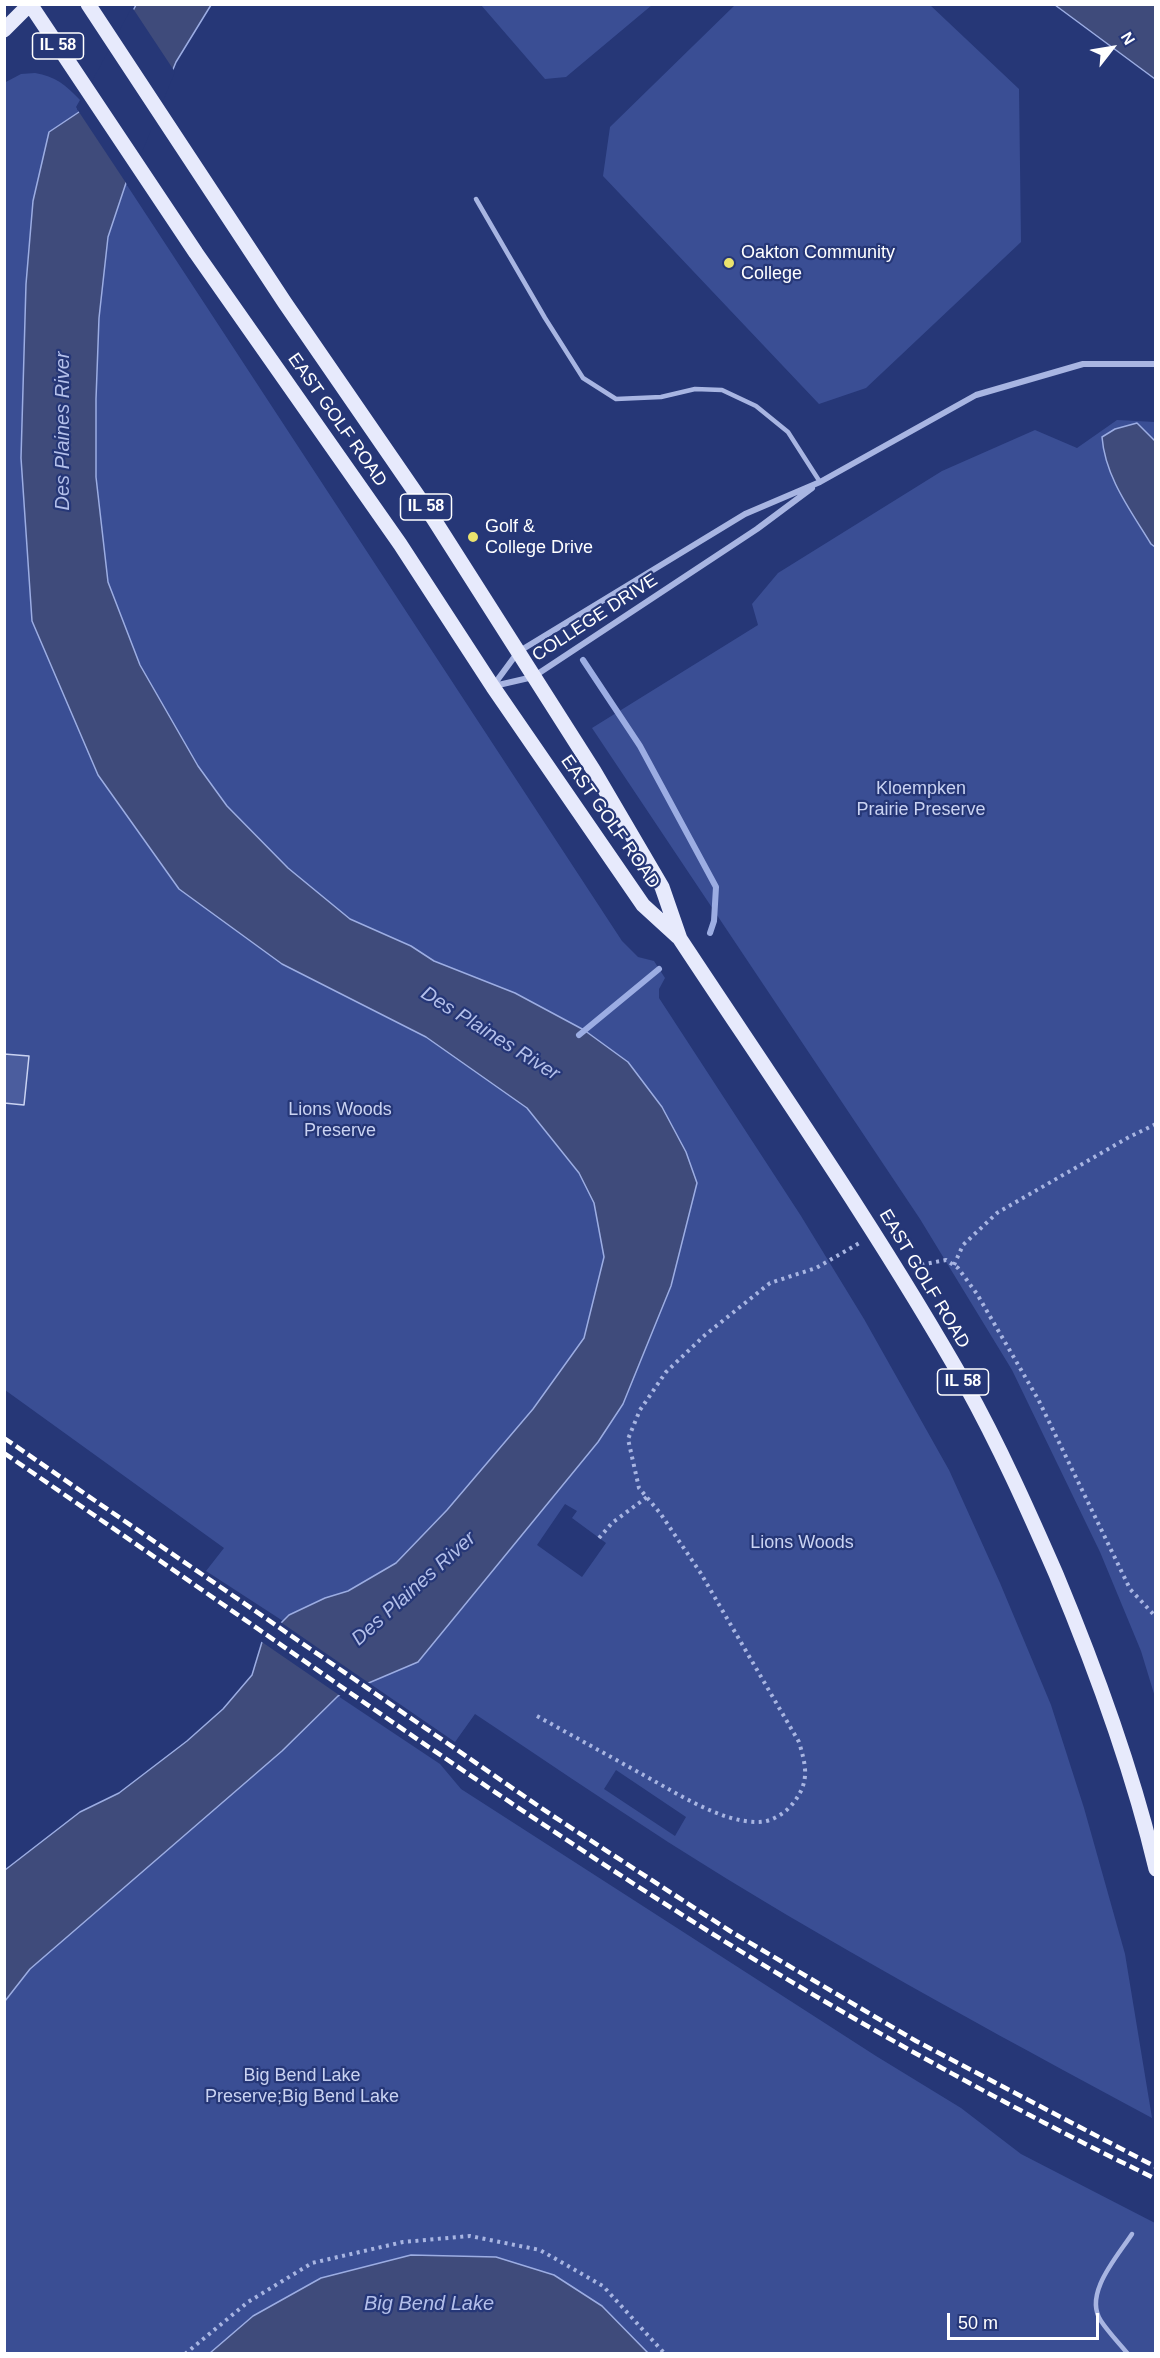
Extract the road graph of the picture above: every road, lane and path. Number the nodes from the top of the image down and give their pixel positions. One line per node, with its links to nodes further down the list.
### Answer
1 (30, 4): 3 (main road); 9 (main road, EAST GOLF ROAD / IL 58)
2 (88, 4): 7 (main road, EAST GOLF ROAD / IL 58)
3 (4, 30)
4 (476, 200): 6 (lane)
5 (1155, 363): 6 (street, COLLEGE DRIVE)
6 (820, 482): 7 (street, COLLEGE DRIVE); 8 (street, COLLEGE DRIVE)
7 (518, 652): 8 (main road, EAST GOLF ROAD / IL 58); 9 (street, COLLEGE DRIVE)
8 (532, 676): 9 (street, COLLEGE DRIVE); 10 (main road, EAST GOLF ROAD / IL 58)
9 (493, 687): 10 (main road, EAST GOLF ROAD / IL 58)
10 (681, 939): 12 (main road, EAST GOLF ROAD / IL 58)
11 (1155, 1124): 13 (path)
12 (874, 1234): 14 (main road, EAST GOLF ROAD / IL 58); 15 (path)
13 (954, 1265): 14 (path); 17 (path)
14 (896, 1269): 19 (main road, EAST GOLF ROAD / IL 58)
15 (647, 1497): 16 (path); 18 (path)
16 (599, 1538)
17 (1155, 1617)
18 (537, 1716)
19 (1155, 1869)
20 (1132, 2234): 23 (lane)
21 (185, 2354): 22 (path)
22 (665, 2354)
23 (1128, 2354)

